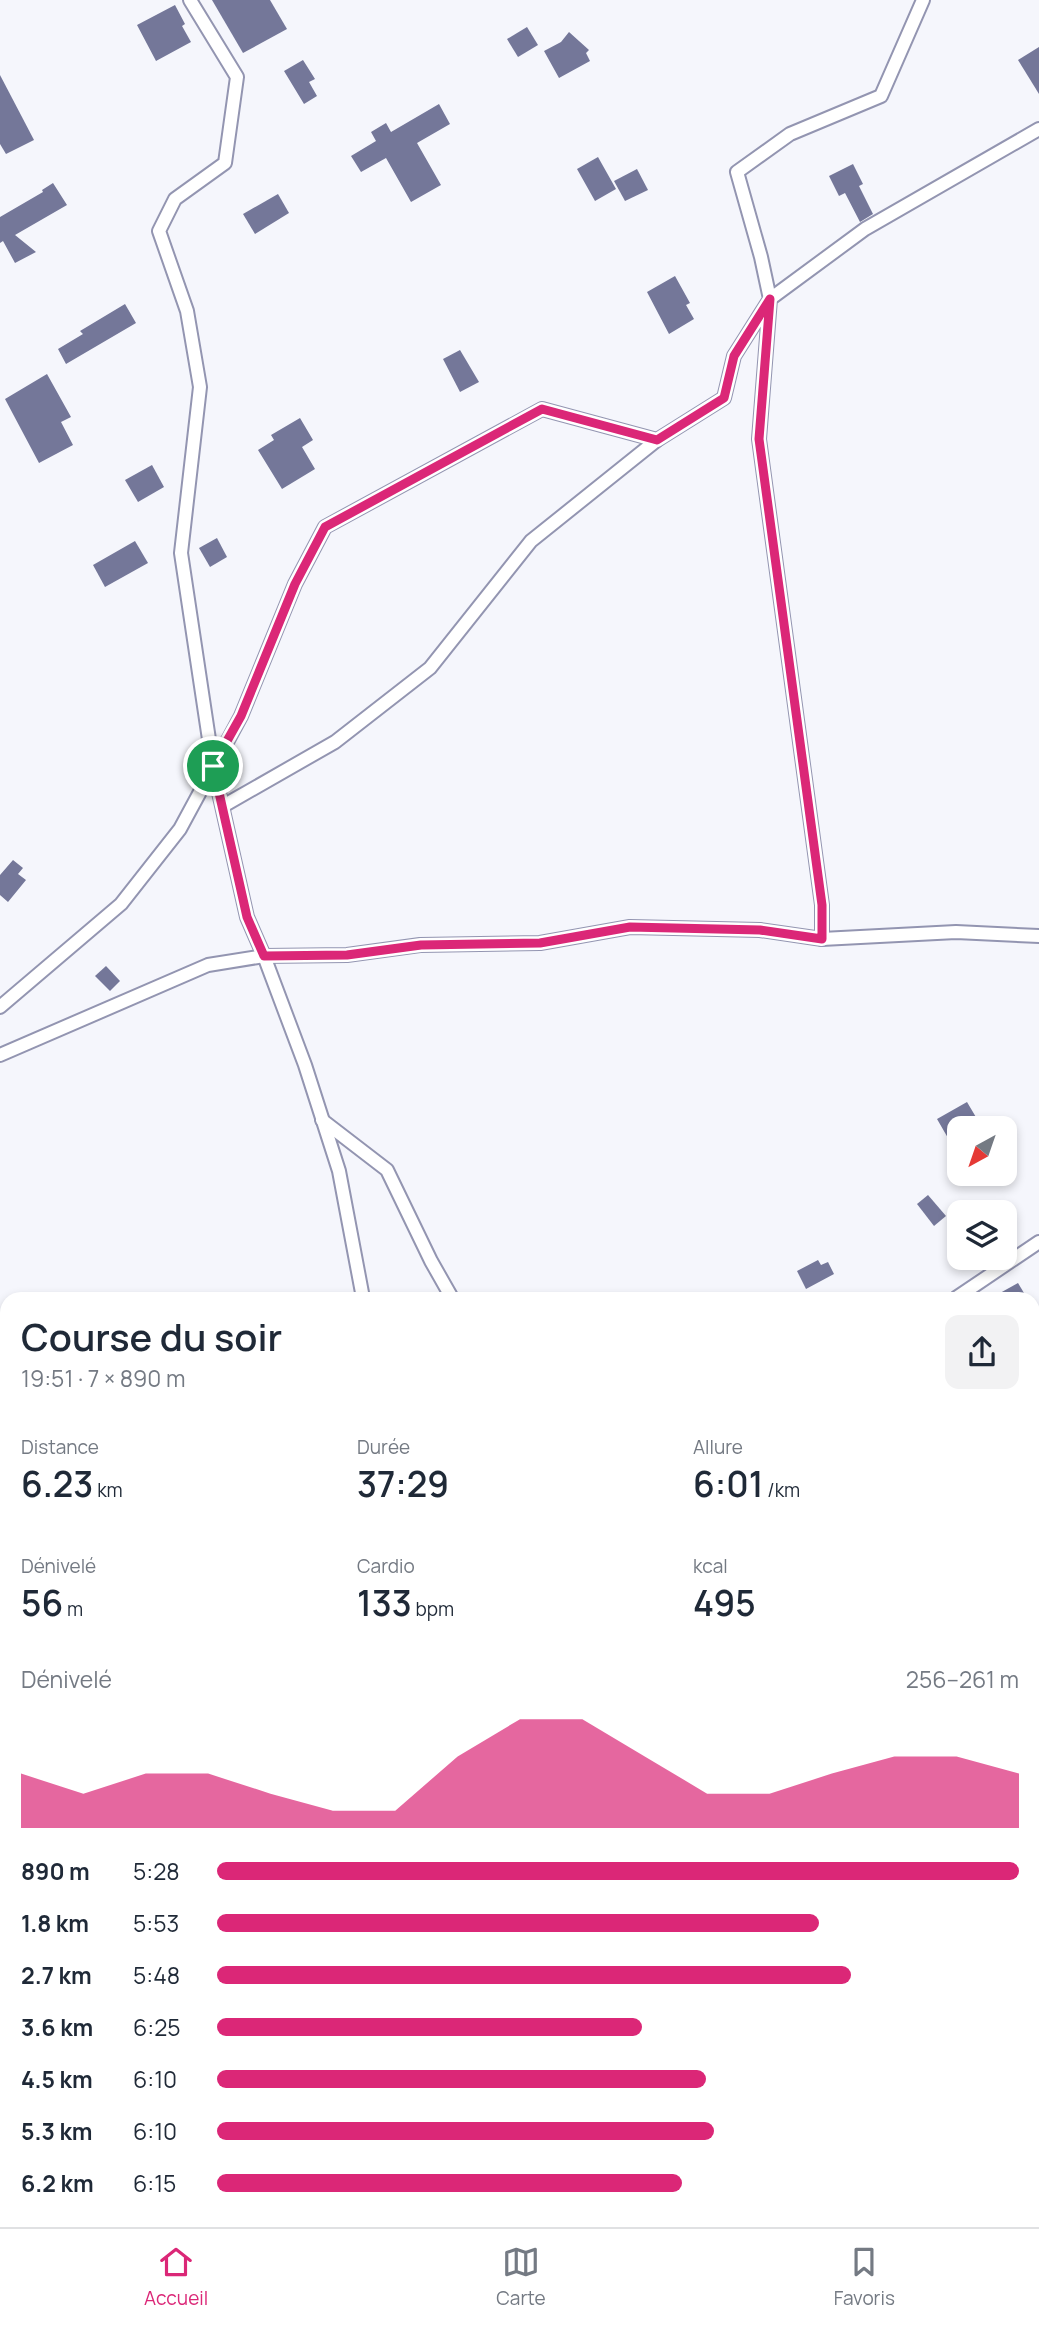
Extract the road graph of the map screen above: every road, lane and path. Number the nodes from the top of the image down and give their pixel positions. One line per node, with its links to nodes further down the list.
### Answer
1 (190, 0): 6 (street)
2 (923, 0): 4 (street)
3 (1039, 130): 4 (street)
4 (770, 299): 5 (street); 9 (street)
5 (657, 440): 6 (street); 7 (street)
6 (213, 766): 7 (street); 11 (street)
7 (223, 806): 10 (street)
8 (1039, 936): 9 (street)
9 (822, 939): 10 (street)
10 (264, 956): 12 (street); 13 (street)
11 (0, 1007)
12 (0, 1055)
13 (322, 1120): 15 (street); 16 (street)
14 (1039, 1242): 17 (street)
15 (362, 1292)
16 (449, 1292)
17 (965, 1292)

